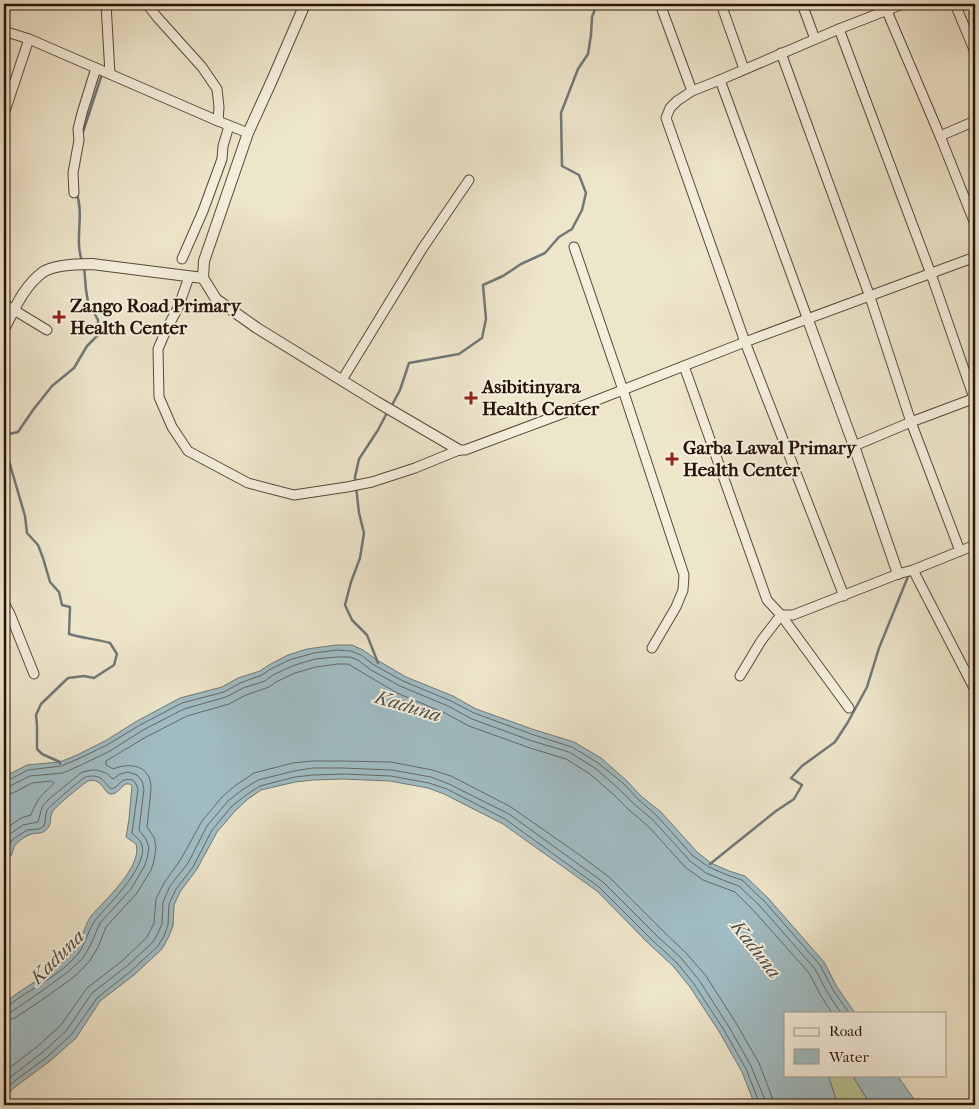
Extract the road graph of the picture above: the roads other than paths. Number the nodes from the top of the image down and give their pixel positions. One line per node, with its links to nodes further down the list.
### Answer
1 (106, 4): 18 (street)
2 (147, 4): 23 (street)
3 (305, 4): 25 (street)
4 (660, 4): 20 (street)
5 (721, 4): 17 (street)
6 (802, 4): 13 (street)
7 (904, 4): 9 (street)
8 (955, 4): 14 (street)
9 (885, 7): 10 (street); 26 (street)
10 (839, 29): 13 (street); 33 (street)
11 (4, 31): 12 (street)
12 (29, 39): 16 (street); 21 (street)
13 (815, 39): 15 (street)
14 (975, 52)
15 (781, 53): 17 (street); 36 (street)
16 (96, 68): 18 (street); 28 (street)
17 (744, 69): 19 (street)
18 (110, 74): 23 (street)
19 (720, 80): 20 (street); 39 (street)
20 (692, 91): 42 (street)
21 (4, 114)
22 (975, 121): 26 (street)
23 (218, 122): 24 (street)
24 (229, 126): 25 (street); 32 (street)
25 (248, 133): 35 (street)
26 (940, 136): 29 (street)
27 (468, 180): 44 (street)
28 (74, 193)
29 (975, 224)
30 (574, 247): 45 (street)
31 (975, 257): 33 (street)
32 (182, 260)
33 (931, 274): 36 (street); 46 (street)
34 (189, 277): 35 (street); 38 (street); 49 (street)
35 (203, 278): 44 (street)
36 (870, 296): 39 (street); 47 (street)
37 (4, 304): 38 (street)
38 (14, 310): 40 (street); 41 (street)
39 (808, 320): 42 (street); 48 (street)
40 (4, 329)
41 (46, 330)
42 (745, 342): 43 (street); 54 (street)
43 (684, 366): 45 (street); 56 (street)
44 (342, 380): 49 (street)
45 (623, 390): 49 (street); 57 (street)
46 (975, 399): 47 (street)
47 (911, 422): 48 (street); 51 (street)
48 (854, 446): 53 (street)
49 (459, 450)
50 (975, 546): 51 (street)
51 (960, 551): 52 (street)
52 (913, 570): 53 (street); 60 (street)
53 (898, 574): 54 (street)
54 (844, 596): 56 (street)
55 (4, 603): 58 (street)
56 (781, 615): 59 (street); 61 (street)
57 (652, 648)
58 (34, 674)
59 (740, 676)
60 (975, 690)
61 (849, 708)

